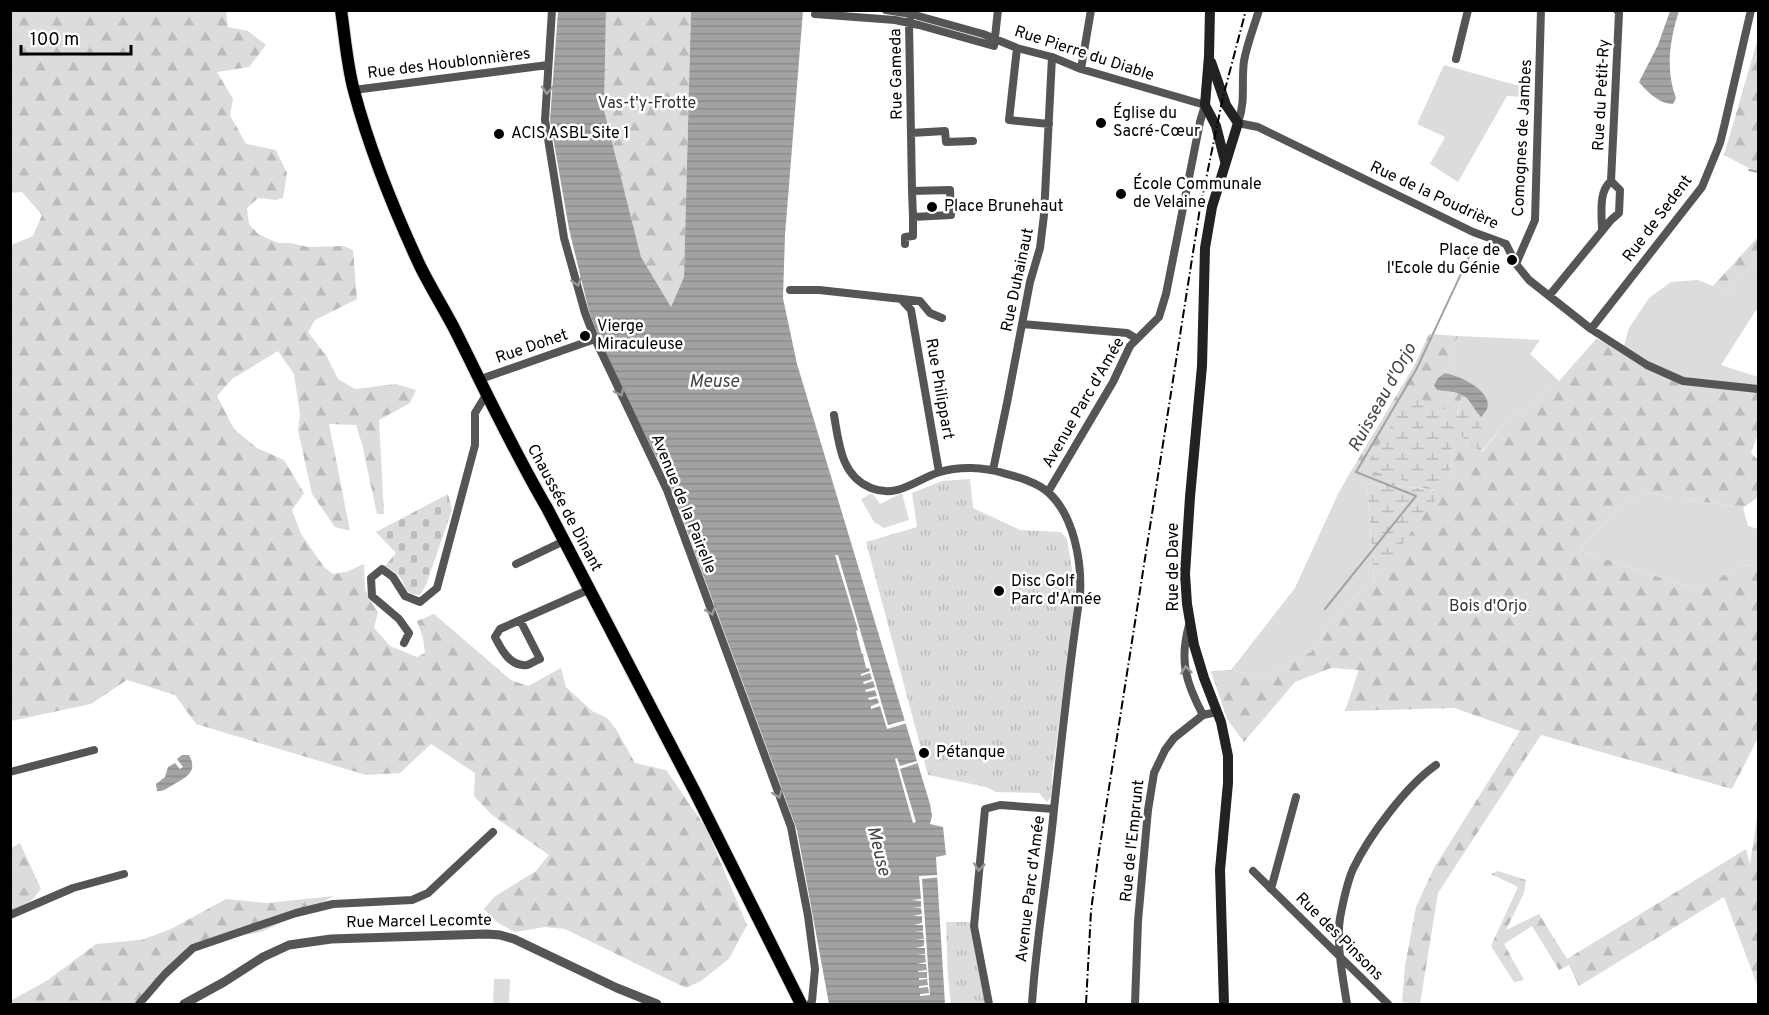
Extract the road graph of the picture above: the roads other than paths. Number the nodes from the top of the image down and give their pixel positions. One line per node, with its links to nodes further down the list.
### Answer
1 (341, 10): 22 (main road, Chaussée de Dinant)
2 (552, 10): 20 (street, Avenue de la Pairelle)
3 (886, 10): 13 (street, Rue Pierre du Diable)
4 (998, 10): 15 (street)
5 (1090, 10): 21 (street)
6 (1210, 10): 17 (main road)
7 (1260, 10): 25 (street)
8 (1468, 10): 19 (street)
9 (1541, 10): 36 (street, Comognes de Jambes)
10 (1617, 10): 31 (street, Rue du Petit-Ry)
11 (1751, 10): 44 (street, Rue de Sedent)
12 (815, 14): 14 (street, Rue Pierre du Diable)
13 (911, 14): 14 (street, Rue Gameda); 15 (street, Rue Pierre du Diable)
14 (909, 23): 15 (street, Rue Pierre du Diable); 28 (street, Rue Gameda)
15 (995, 43): 16 (street, Rue Pierre du Diable)
16 (1017, 48): 18 (street, Rue Pierre du Diable); 26 (street)
17 (1209, 56): 23 (main road); 24 (main road)
18 (1052, 57): 21 (street, Rue Pierre du Diable); 26 (street, Rue Duhainaut)
19 (1456, 59)
20 (548, 65): 22 (street, Rue des Houblonnières); 45 (street, Avenue de la Pairelle, one-way to 45)
21 (1081, 69): 23 (street, Rue Pierre du Diable)
22 (354, 90): 47 (main road, Chaussée de Dinant)
23 (1205, 105): 24 (main road); 27 (main road); 46 (street, Avenue Parc d'Amée)
24 (1226, 105): 25 (main road)
25 (1238, 123): 27 (main road); 30 (main road, Rue de Dave); 36 (street, Rue de la Poudrière)
26 (1049, 124): 43 (street, Rue Duhainaut)
27 (1216, 126): 30 (main road)
28 (911, 133): 29 (street, Rue Gameda); 32 (street, Rue Gameda)
29 (973, 141)
30 (1226, 162): 58 (main road, Rue de Dave)
31 (1611, 181): 34 (street, Rue du Petit-Ry); 34 (street, Rue du Petit-Ry)
32 (912, 191): 33 (street); 33 (street)
33 (913, 217): 35 (street)
34 (1602, 231): 38 (street, Rue du Petit-Ry)
35 (905, 244)
36 (1516, 264): 38 (street, Rue de la Poudrière)
37 (790, 290): 39 (street)
38 (1549, 296): 44 (street, Rue de la Poudrière)
39 (900, 299): 40 (street); 41 (street)
40 (911, 310): 41 (street); 52 (street, Rue Philippart)
41 (930, 313): 42 (street)
42 (942, 318)
43 (1022, 324): 46 (street); 51 (street, Rue Duhainaut)
44 (1591, 329): 48 (street, Rue de la Poudrière)
45 (595, 339): 47 (street, Rue Dohet); 77 (street, Avenue de la Pairelle, one-way to 77)
46 (1137, 339): 53 (street, Avenue Parc d'Amée)
47 (478, 380): 49 (main road, Chaussée de Dinant)
48 (1758, 389)
49 (486, 395): 54 (main road, Chaussée de Dinant); 59 (street)
50 (834, 416): 52 (street)
51 (993, 470): 52 (street); 53 (street)
52 (939, 472)
53 (1048, 492): 66 (street, Avenue Parc d'Amée)
54 (564, 542): 55 (street); 56 (main road, Chaussée de Dinant)
55 (516, 564)
56 (588, 590): 57 (street); 76 (main road, Chaussée de Dinant)
57 (520, 620): 57 (street)
58 (1189, 623): 60 (main road, Rue de Dave); 61 (street, one-way to 58)
59 (404, 643)
60 (1217, 712): 61 (street, Rue de l'Emprunt); 81 (main road, Rue de Dave)
61 (1203, 715): 80 (street, Rue de l'Emprunt)
62 (94, 750): 64 (street)
63 (1436, 765): 72 (street)
64 (10, 772)
65 (1296, 797): 70 (street, Rue des Pinsons)
66 (1054, 809): 78 (street, one-way to 78); 79 (street, Avenue Parc d'Amée)
67 (493, 832): 73 (street)
68 (1253, 871): 70 (street, Rue des Pinsons)
69 (124, 874): 71 (street)
70 (1271, 889): 72 (street, Rue des Pinsons)
71 (10, 915)
72 (1340, 958): 82 (street); 83 (street, Rue des Pinsons)
73 (139, 1005)
74 (184, 1005): 75 (street, Rue Marcel Lecomte)
75 (657, 1005)
76 (801, 1005)
77 (810, 1005)
78 (989, 1005)
79 (1032, 1005)
80 (1135, 1005)
81 (1224, 1005)
82 (1347, 1005)
83 (1389, 1005)

